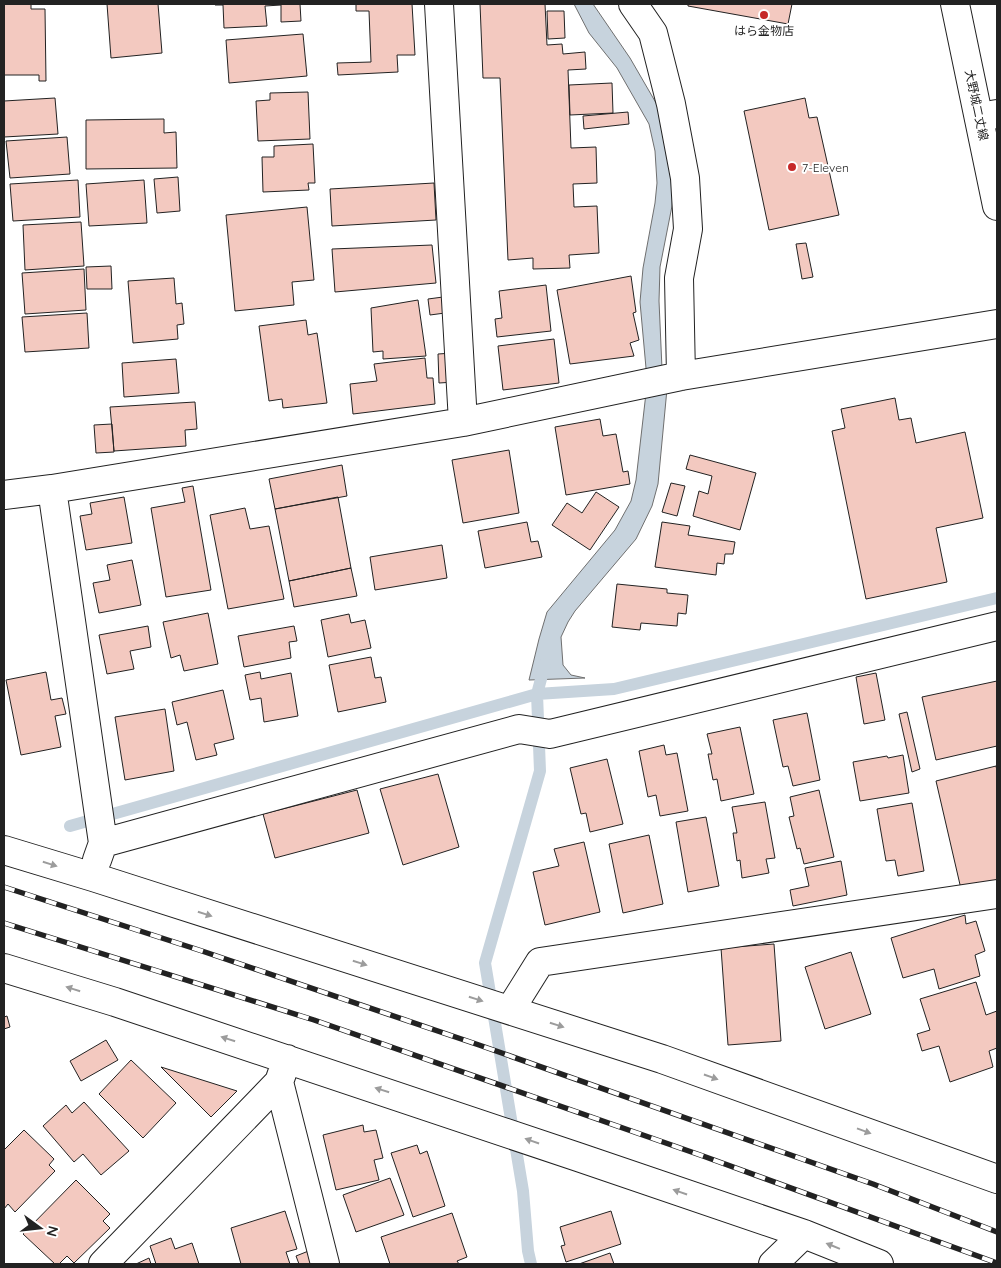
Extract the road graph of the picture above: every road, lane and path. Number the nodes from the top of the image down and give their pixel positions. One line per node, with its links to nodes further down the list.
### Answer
1 (439, 4): 8 (street)
2 (632, 4): 7 (street)
3 (955, 4): 4 (street, 大野城二丈線)
4 (988, 116): 5 (street, 大野城二丈線)
5 (997, 206)
6 (997, 324): 7 (street)
7 (681, 376): 8 (street)
8 (463, 422): 9 (street)
9 (52, 488): 10 (street); 12 (street)
10 (4, 495)
11 (997, 626): 12 (street)
12 (102, 843): 14 (street)
13 (4, 850): 14 (street, one-way to 14)
14 (93, 877): 17 (street, one-way to 17)
15 (997, 894): 17 (street)
16 (4, 968): 18 (street, one-way to 16)
17 (510, 1010): 19 (street, one-way to 19)
18 (283, 1070): 20 (street, one-way to 18); 21 (street); 22 (street)
19 (997, 1179)
20 (804, 1234): 23 (street); 24 (street, one-way to 20)
21 (103, 1264)
22 (325, 1264)
23 (772, 1264)
24 (879, 1264)

